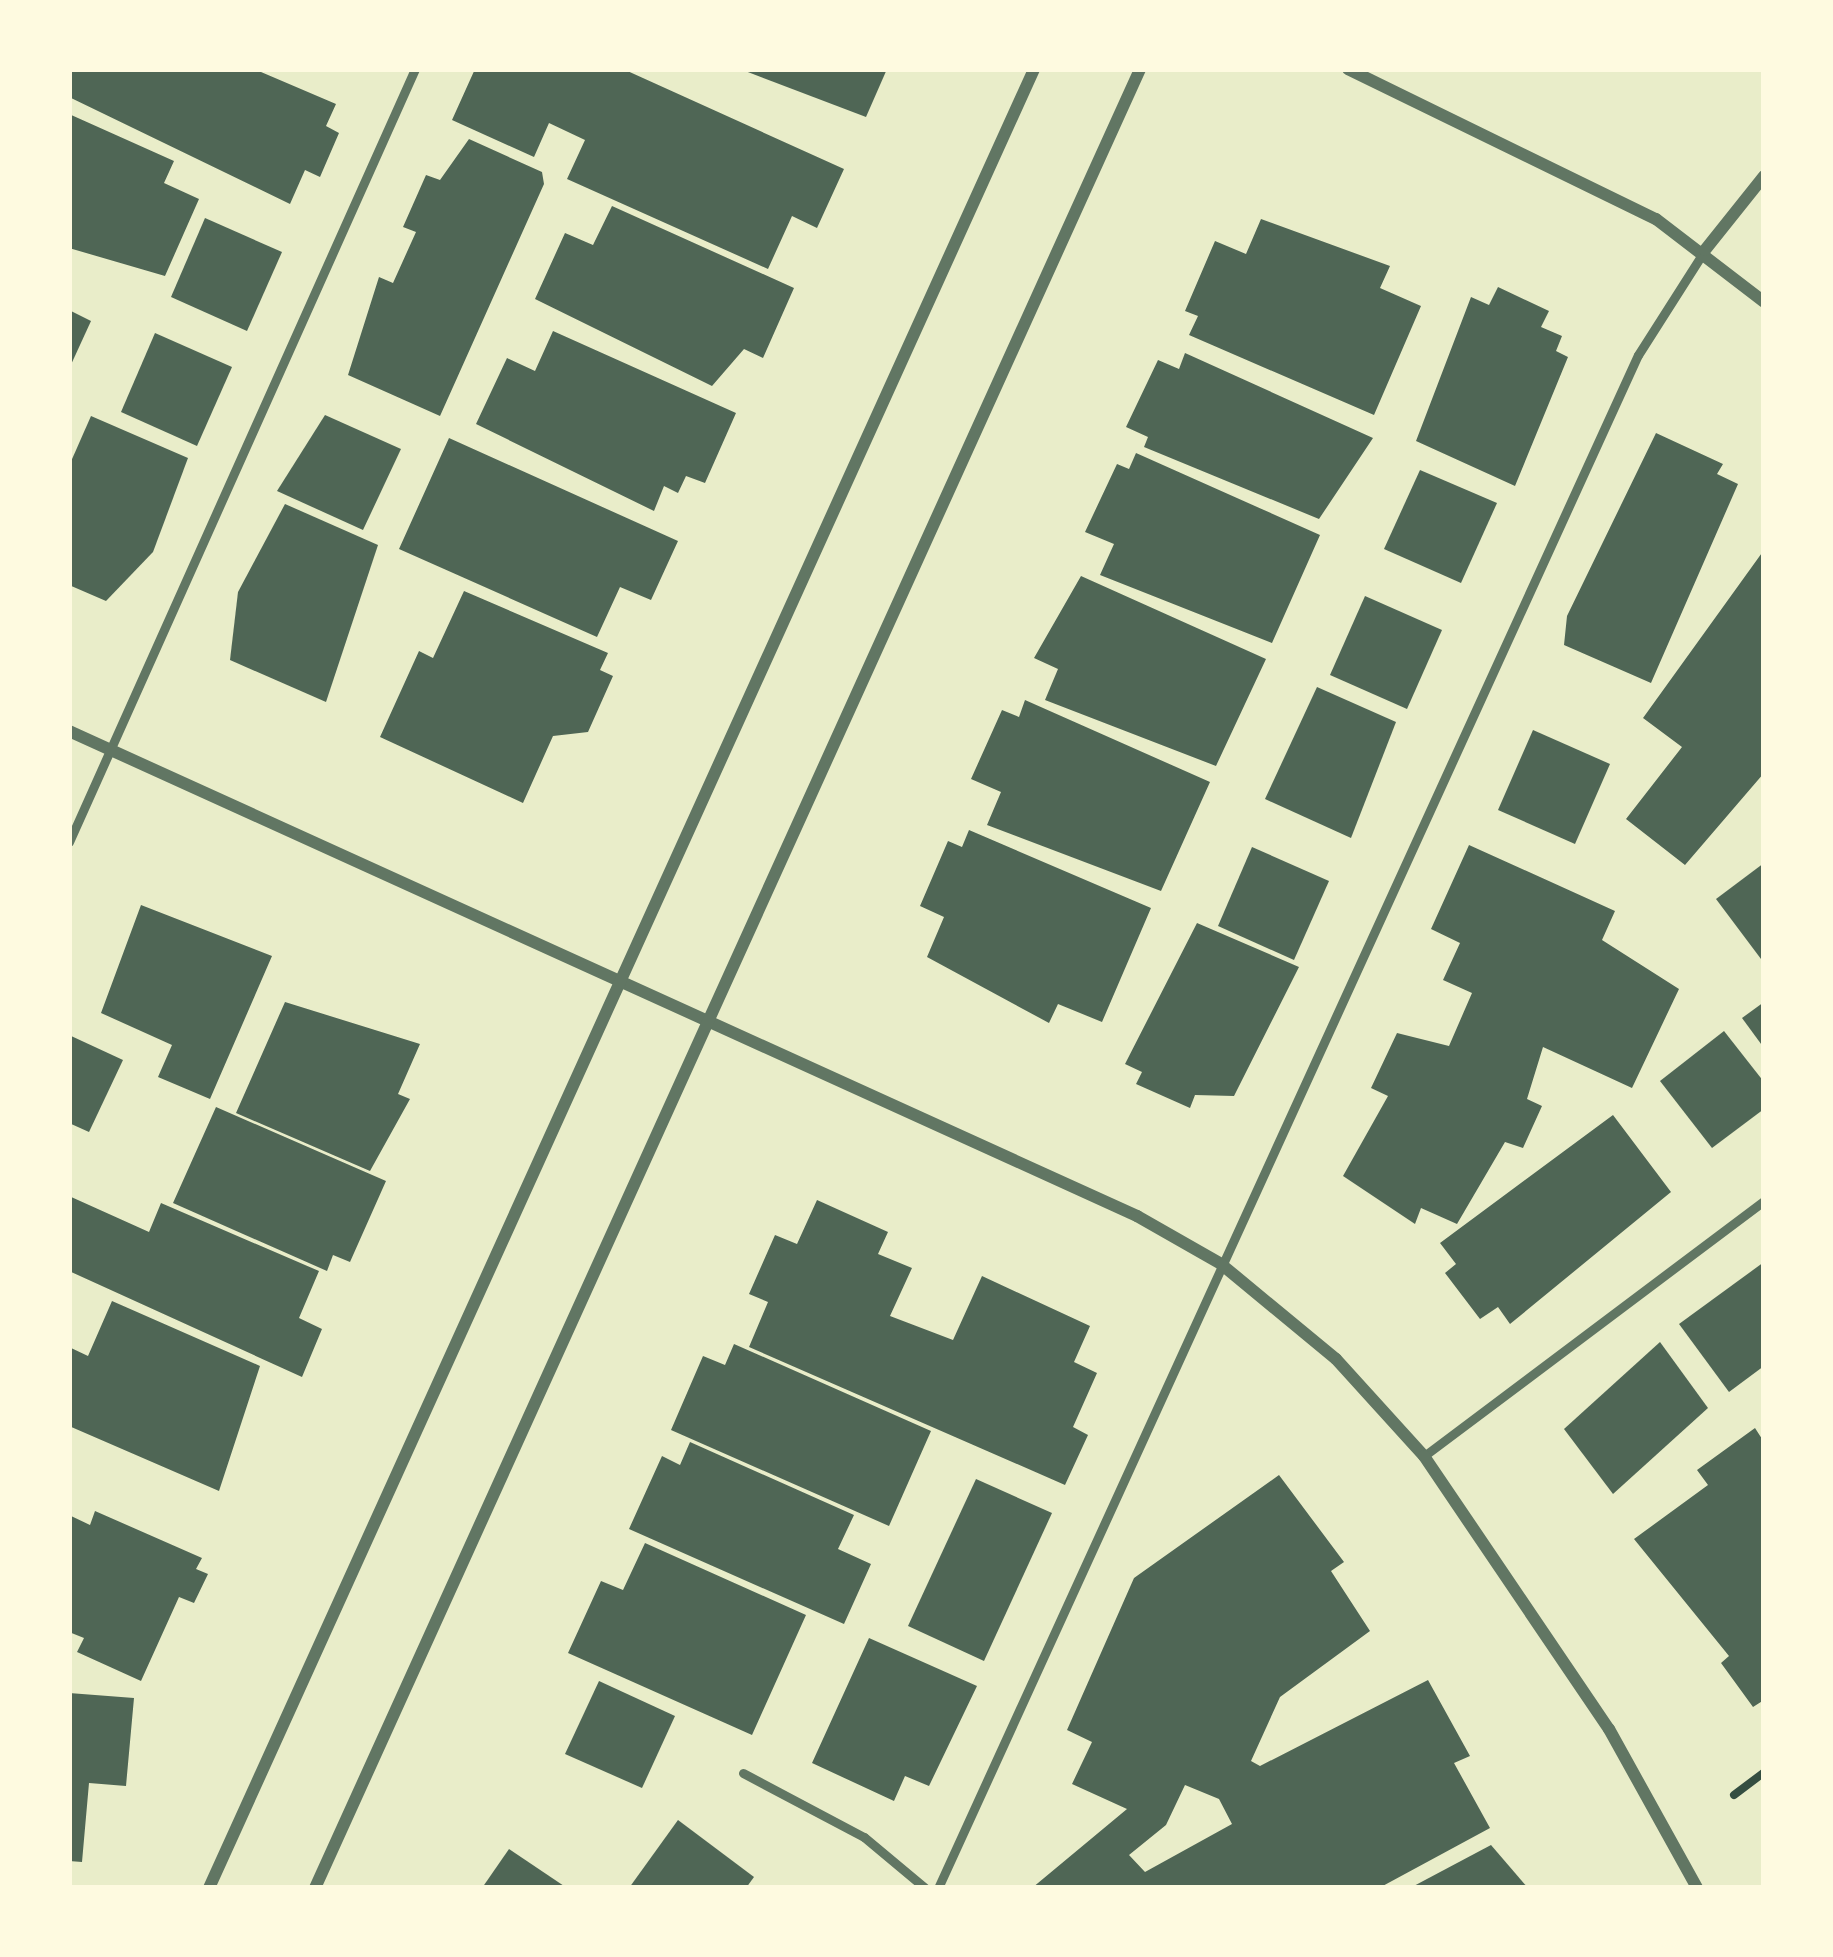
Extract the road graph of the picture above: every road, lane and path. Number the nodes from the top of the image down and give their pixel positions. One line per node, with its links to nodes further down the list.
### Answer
1 (415, 69): 9 (lane)
2 (1034, 69): 11 (street)
3 (1140, 69): 12 (street)
4 (1348, 69): 6 (street)
5 (1764, 176): 6 (street)
6 (1705, 250): 7 (street); 14 (lane)
7 (1764, 302)
8 (69, 731): 9 (street)
9 (110, 750): 10 (lane); 11 (street)
10 (69, 842)
11 (623, 980): 12 (street); 19 (street)
12 (711, 1021): 14 (street); 20 (street)
13 (1764, 1201): 15 (lane)
14 (1221, 1264): 15 (street); 22 (lane)
15 (1424, 1456): 23 (street)
16 (1764, 1772): 18 (path)
17 (743, 1773): 21 (lane)
18 (1734, 1795)
19 (209, 1888)
20 (315, 1888)
21 (925, 1888)
22 (938, 1888)
23 (1696, 1888)

